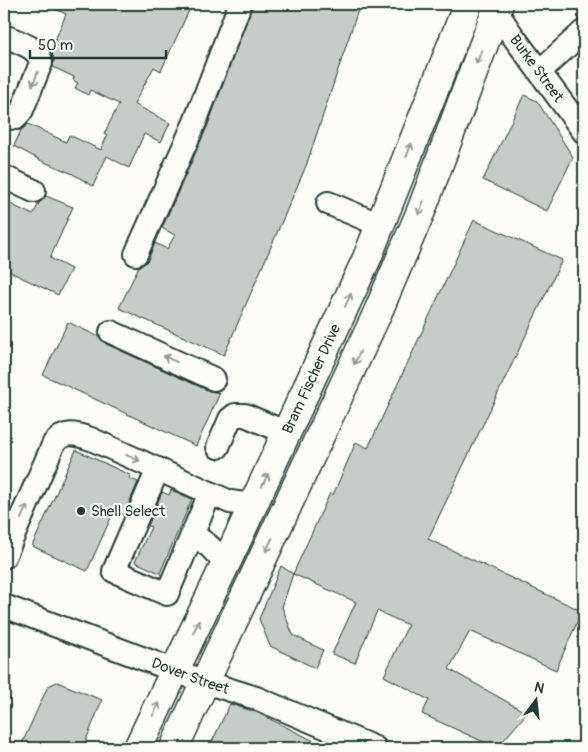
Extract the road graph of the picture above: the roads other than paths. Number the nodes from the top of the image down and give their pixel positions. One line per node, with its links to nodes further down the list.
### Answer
1 (240, 4): 13 (street)
2 (468, 4): 12 (main road, Bram Fischer Drive, one-way to 2)
3 (496, 6): 6 (street, Burke Street); 26 (main road, one-way to 26)
4 (584, 31): 6 (street)
5 (4, 36): 7 (street, one-way to 7)
6 (540, 70): 8 (street, Burke Street)
7 (4, 117)
8 (584, 132)
9 (4, 177): 10 (street)
10 (34, 191)
11 (328, 203): 12 (street)
12 (380, 225): 16 (main road, Bram Fischer Drive, one-way to 12)
13 (136, 254)
14 (111, 332): 15 (street, one-way to 14)
15 (214, 379)
16 (286, 433): 17 (street); 20 (main road, Bram Fischer Drive, one-way to 16)
17 (218, 447)
18 (158, 469): 19 (street); 21 (street); 22 (street, one-way to 18)
19 (210, 493): 20 (street); 21 (street)
20 (253, 506): 23 (main road, Bram Fischer Drive)
21 (193, 534): 23 (street)
22 (4, 557)
23 (226, 563): 25 (main road, Bram Fischer Drive, one-way to 23)
24 (4, 606): 25 (street, Dover Street)
25 (174, 670): 26 (street, Dover Street); 27 (main road, Bram Fischer Drive, one-way to 25)
26 (205, 682): 28 (main road); 29 (street, Dover Street)
27 (138, 748)
28 (174, 748)
29 (374, 748)

